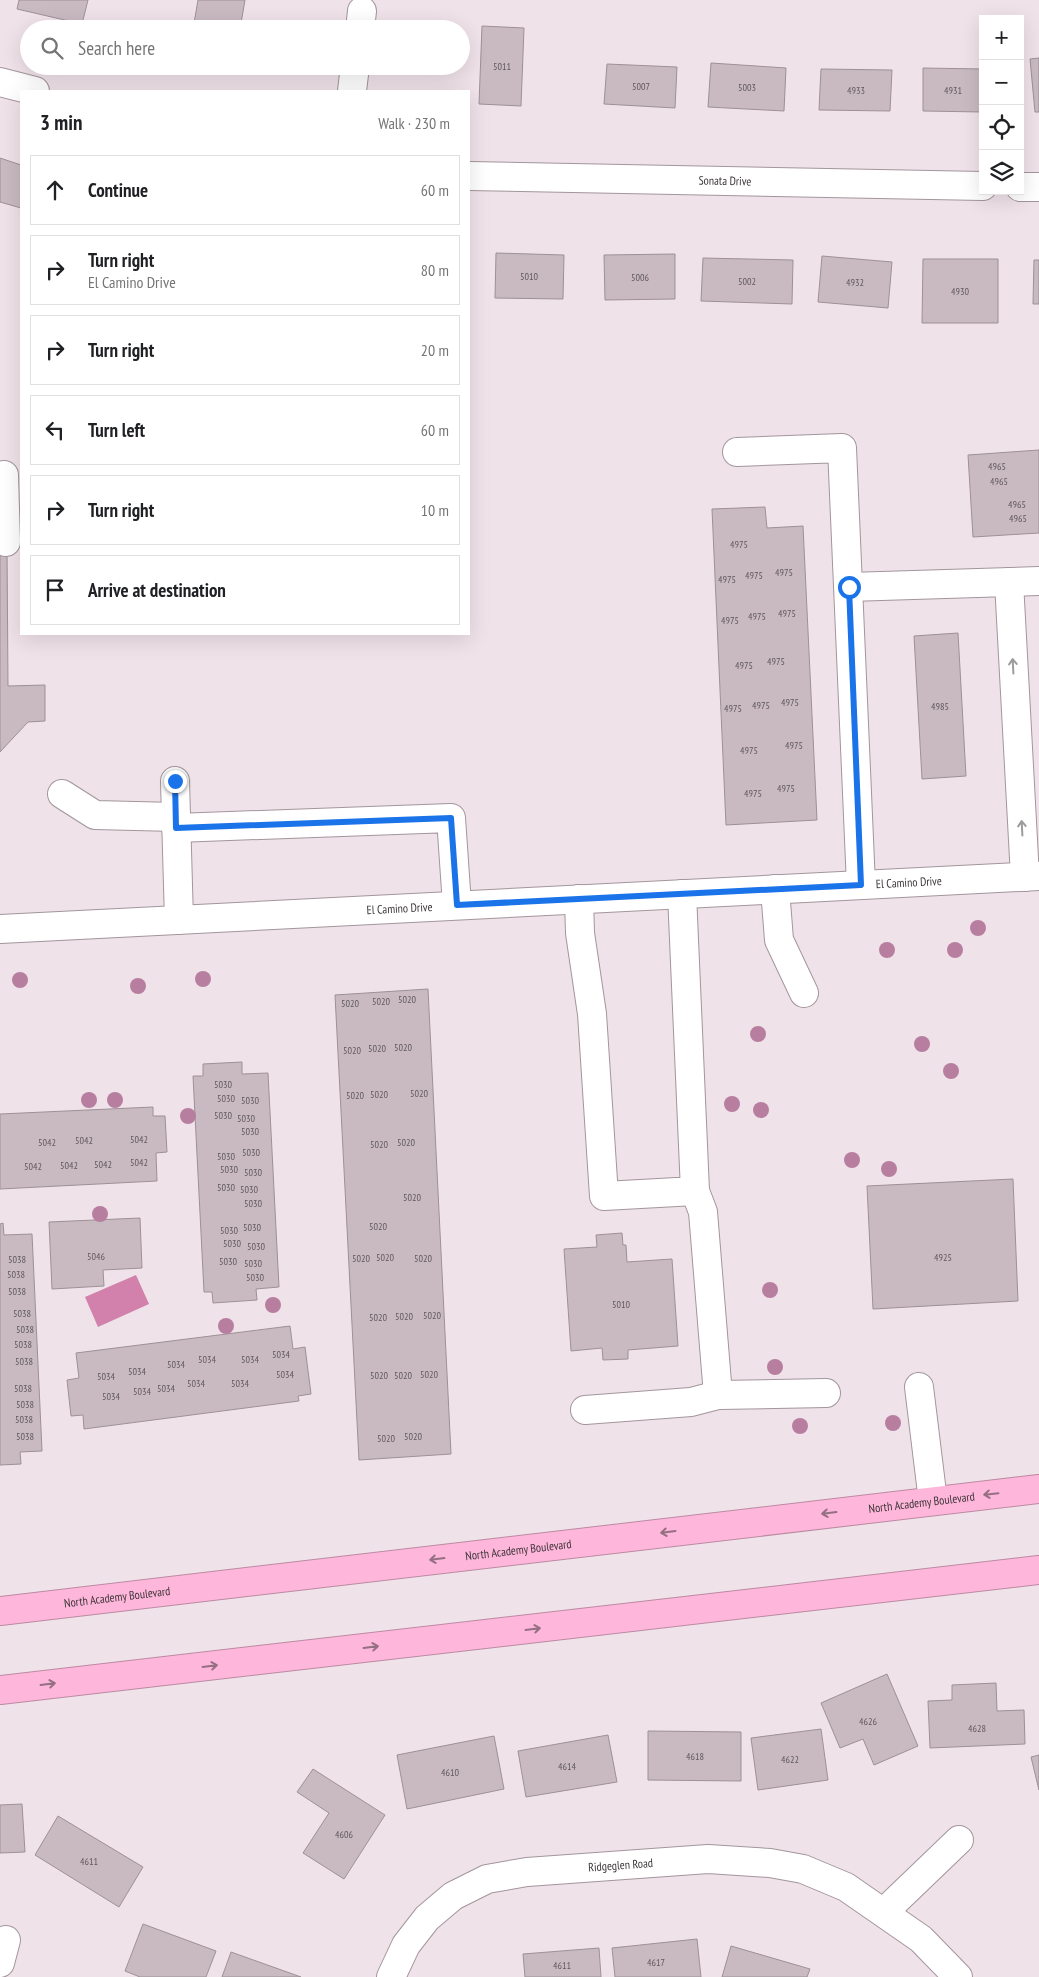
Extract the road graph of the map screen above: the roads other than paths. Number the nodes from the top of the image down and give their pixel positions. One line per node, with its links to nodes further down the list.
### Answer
1 (354, 75): 4 (street)
2 (0, 82): 3 (street)
3 (31, 90)
4 (352, 90)
5 (470, 176): 6 (street, Sonata Drive)
6 (979, 186)
7 (1024, 187): 8 (street)
8 (1039, 187)
9 (738, 452): 14 (street)
10 (4, 475): 11 (street)
11 (6, 542)
12 (1039, 581): 13 (street)
13 (1009, 582): 14 (street); 18 (street, one-way to 13)
14 (849, 587): 19 (street)
15 (175, 781): 17 (street)
16 (62, 794): 17 (street)
17 (176, 822): 23 (street); 24 (street)
18 (1032, 876): 19 (street, El Camino Drive)
19 (861, 885): 20 (street, El Camino Drive)
20 (774, 889): 21 (street, El Camino Drive); 26 (street)
21 (682, 894): 22 (street, El Camino Drive); 27 (street)
22 (579, 899): 23 (street, El Camino Drive); 27 (street)
23 (457, 905): 24 (street, El Camino Drive)
24 (179, 920): 25 (street, El Camino Drive)
25 (0, 929)
26 (804, 993)
27 (695, 1191): 30 (street)
28 (919, 1387): 33 (street)
29 (826, 1393): 30 (street)
30 (718, 1395): 31 (street)
31 (585, 1410)
32 (1039, 1489): 33 (highway, North Academy Boulevard, one-way to 33)
33 (933, 1501): 35 (highway, North Academy Boulevard, one-way to 35)
34 (1039, 1570): 36 (highway, one-way to 34)
35 (0, 1611)
36 (0, 1690)
37 (959, 1840): 38 (street)
38 (884, 1912): 39 (street, Ridgeglen Road); 40 (street, Ridgeglen Road)
39 (391, 1977)
40 (958, 1977)

